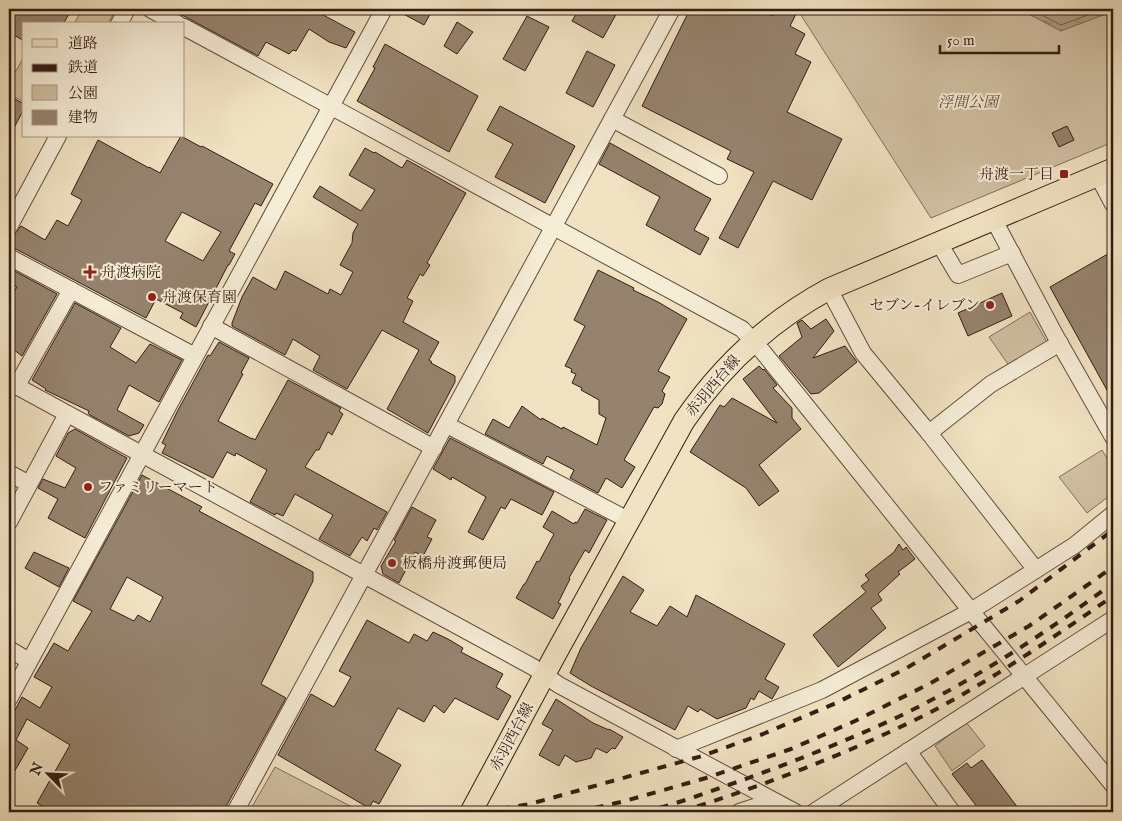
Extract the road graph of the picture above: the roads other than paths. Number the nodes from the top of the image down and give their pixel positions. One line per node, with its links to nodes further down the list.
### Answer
1 (127, 9): 5 (street)
2 (150, 9): 6 (street)
3 (384, 9): 8 (street)
4 (672, 9): 9 (street)
5 (120, 22)
6 (174, 22)
7 (185, 28): 8 (street)
8 (331, 106): 16 (street); 22 (street)
9 (612, 119): 12 (street); 16 (street)
10 (57, 138): 15 (street)
11 (1106, 173): 13 (street); 14 (main road, 赤羽西台線)
12 (718, 176)
13 (1113, 204)
14 (994, 220): 17 (main road, 赤羽西台線); 18 (street)
15 (9, 227)
16 (554, 228): 23 (street); 28 (street)
17 (939, 243): 18 (street); 20 (main road, 赤羽西台線)
18 (1012, 253): 24 (street)
19 (9, 257): 21 (street)
20 (829, 289): 23 (main road, 赤羽西台線); 29 (street)
21 (71, 290): 25 (street); 26 (street)
22 (211, 326): 25 (street); 31 (street)
23 (754, 340): 36 (main road, 赤羽西台線); 40 (street)
24 (1060, 343): 29 (street); 30 (street)
25 (195, 356): 32 (street)
26 (13, 385): 27 (street)
27 (67, 414): 32 (street); 34 (street)
28 (447, 425): 31 (street); 36 (street)
29 (929, 433): 38 (street)
30 (1113, 437)
31 (434, 448): 39 (street)
32 (141, 454): 39 (street); 43 (street)
33 (9, 473): 34 (street)
34 (29, 484): 37 (street)
35 (1113, 514): 38 (street)
36 (630, 521): 44 (main road, 赤羽西台線)
37 (9, 522)
38 (1036, 570): 40 (street)
39 (364, 576): 44 (street); 51 (street)
40 (971, 611): 45 (street); 47 (street)
41 (1113, 619): 45 (street)
42 (9, 649): 43 (street)
43 (30, 661): 46 (street)
44 (545, 675): 47 (street); 52 (main road, 赤羽西台線)
45 (1024, 676): 48 (street); 49 (street)
46 (9, 699)
47 (676, 749): 50 (street)
48 (908, 751): 55 (street); 56 (street)
49 (1113, 785)
50 (772, 801): 53 (street); 54 (street)
51 (235, 812)
52 (471, 812)
53 (739, 812)
54 (795, 812)
55 (814, 812)
56 (952, 812)

